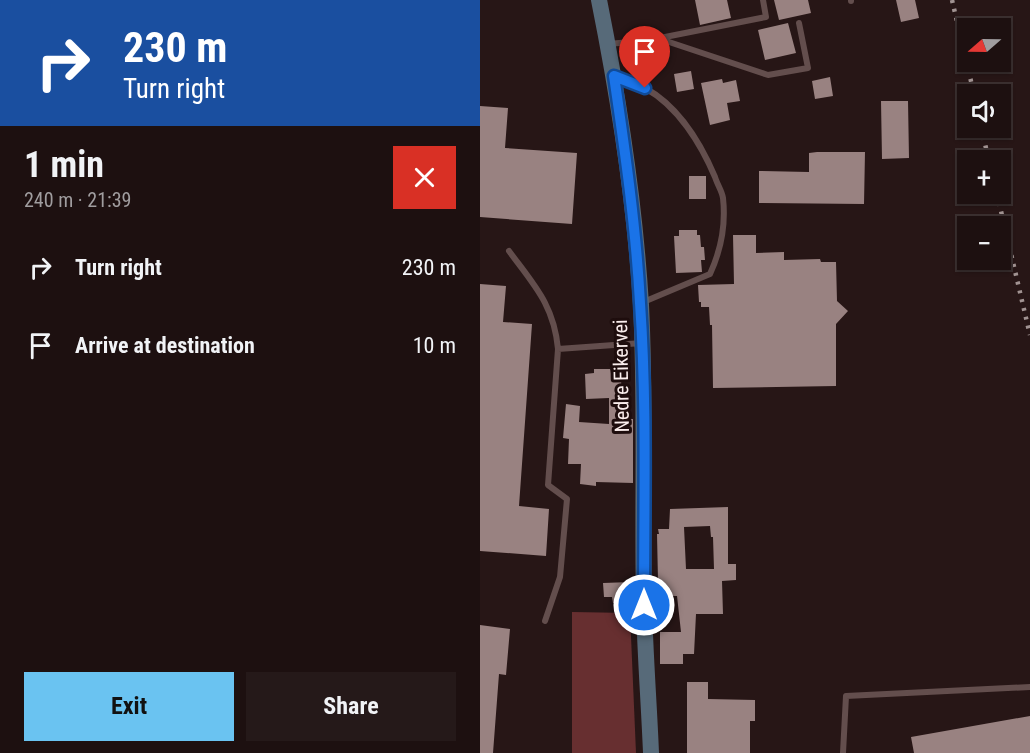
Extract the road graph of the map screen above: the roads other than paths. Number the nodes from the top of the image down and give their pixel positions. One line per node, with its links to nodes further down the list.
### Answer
1 (599, 0): 5 (main road, Nedre Eikervei)
2 (763, 0): 4 (lane)
3 (799, 23): 4 (lane)
4 (660, 39): 5 (lane)
5 (608, 44): 6 (main road, Nedre Eikervei)
6 (614, 76): 8 (main road, Nedre Eikervei); 8 (lane)
7 (509, 251): 10 (lane)
8 (640, 304): 9 (main road, Nedre Eikervei)
9 (642, 343): 10 (lane); 13 (main road, Nedre Eikervei)
10 (558, 350): 11 (lane)
11 (545, 621)
12 (1030, 687): 14 (lane)
13 (651, 753)
14 (843, 753)

